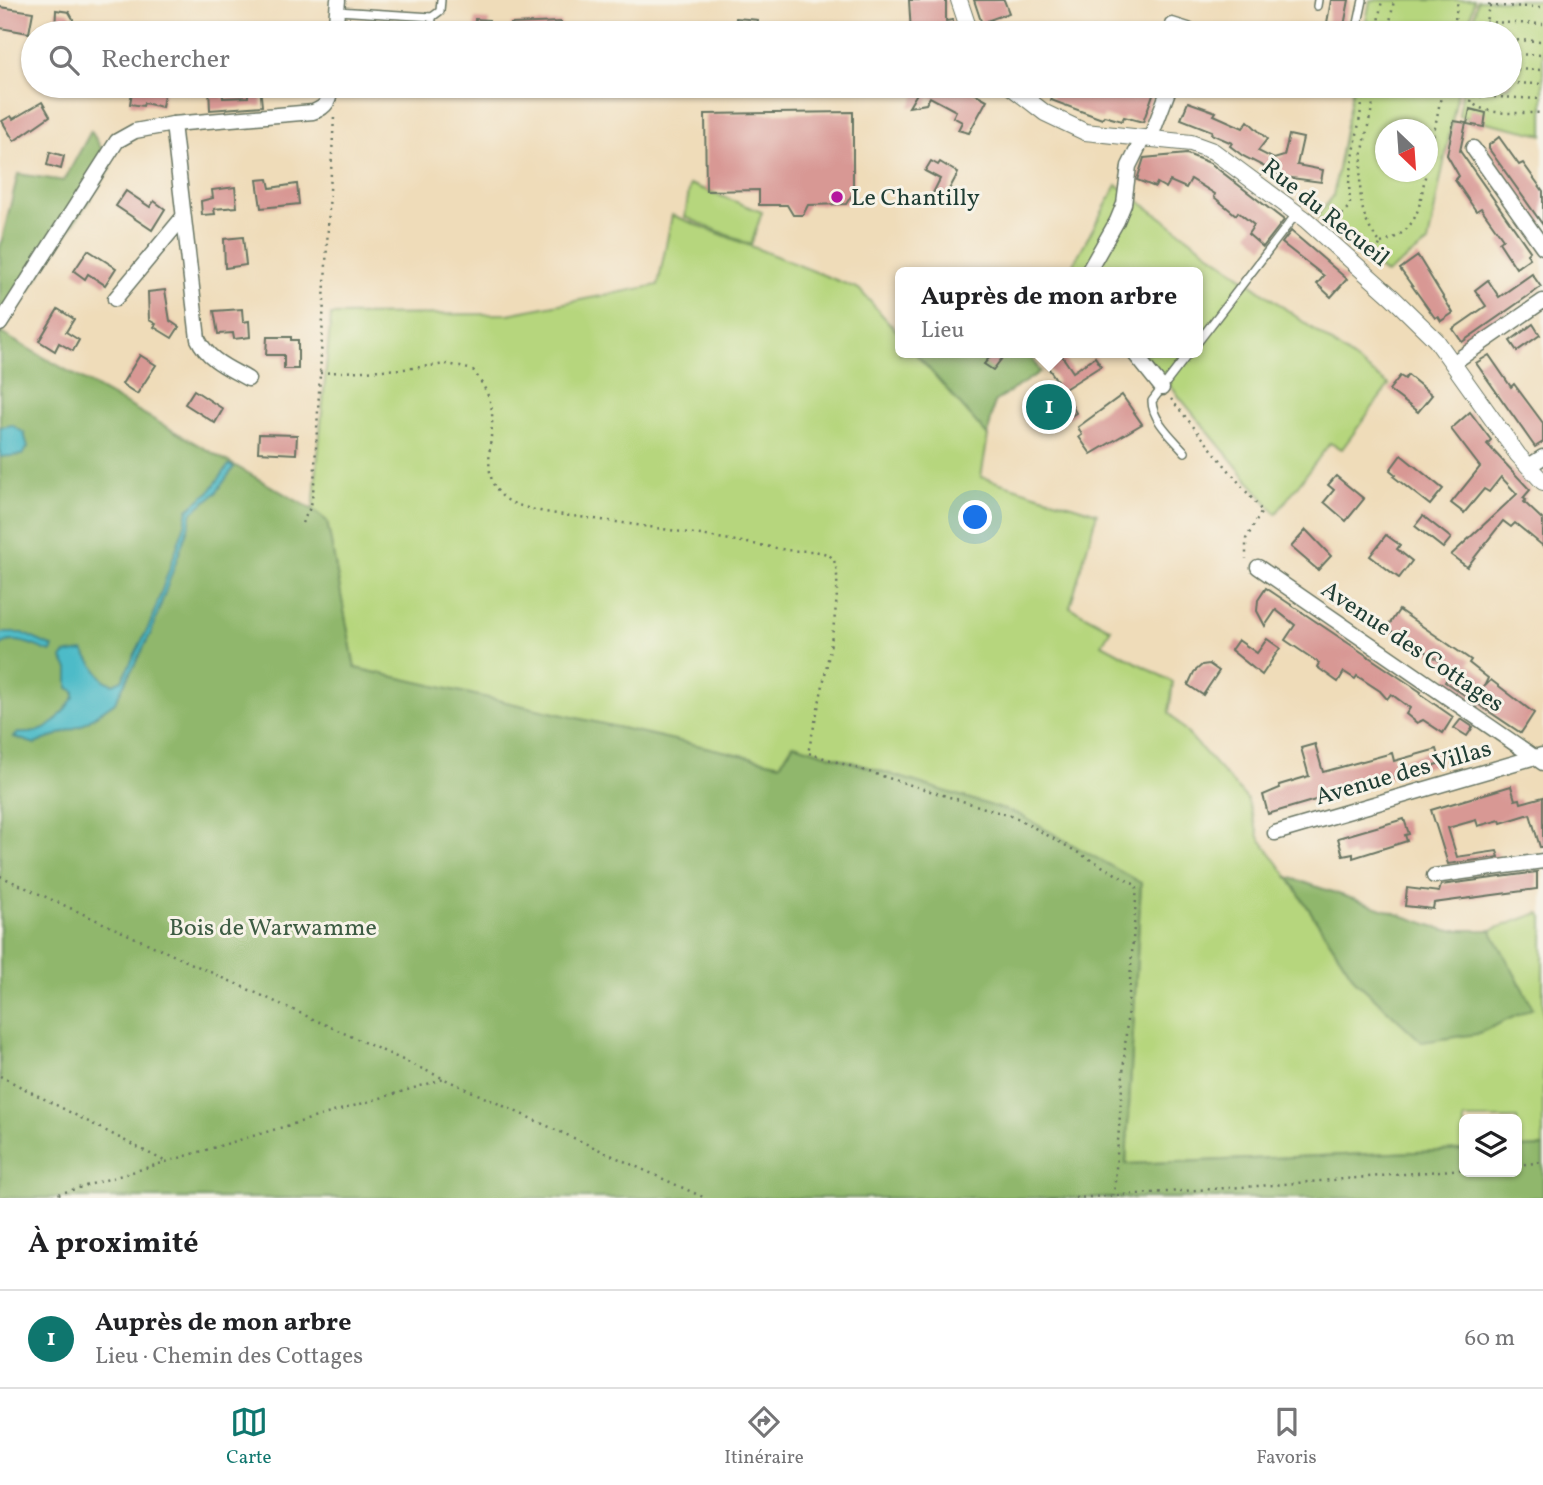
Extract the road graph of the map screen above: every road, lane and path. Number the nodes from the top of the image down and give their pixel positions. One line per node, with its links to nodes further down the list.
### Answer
1 (441, 0): 11 (lane)
2 (959, 0): 13 (street)
3 (1363, 0): 14 (lane)
4 (1382, 0): 15 (path)
5 (1394, 0): 16 (path)
6 (1458, 0): 17 (path)
7 (1490, 0): 9 (path)
8 (338, 6): 11 (lane)
9 (1489, 6): 10 (path); 18 (path)
10 (1543, 7)
11 (432, 17): 12 (lane)
12 (432, 21)
13 (966, 21)
14 (1359, 21)
15 (1378, 21)
16 (1390, 21)
17 (1455, 21)
18 (1486, 21)
19 (1522, 23): 20 (path)
20 (1543, 24)
21 (1522, 40): 22 (path)
22 (1543, 41)
23 (1522, 54): 24 (path)
24 (1543, 55)
25 (1522, 69): 26 (path)
26 (1543, 70)
27 (1522, 83): 28 (path)
28 (1543, 84)
29 (328, 98): 41 (street)
30 (332, 98): 59 (path)
31 (1026, 98): 42 (street, Rue du Recueil)
32 (1164, 98): 42 (street)
33 (1363, 98): 47 (path)
34 (1375, 98): 48 (path)
35 (1441, 98): 40 (path)
36 (1472, 98): 39 (path)
37 (1519, 98): 38 (path)
38 (1543, 99)
39 (1543, 113)
40 (1436, 119)
41 (173, 124): 46 (street); 54 (street)
42 (1146, 138): 45 (street, Rue du Recueil); 51 (street)
43 (1473, 148): 49 (street)
44 (1424, 182): 48 (path)
45 (1297, 213): 47 (street, Rue du Recueil); 55 (lane)
46 (183, 217): 52 (street); 60 (street)
47 (1324, 235): 58 (street, Rue du Recueil)
48 (1381, 243): 50 (path)
49 (1543, 247)
50 (1367, 263)
51 (1090, 267)
52 (115, 299)
53 (1543, 301): 58 (street)
54 (0, 324)
55 (1203, 335)
56 (1138, 358): 61 (street)
57 (1185, 358): 61 (lane)
58 (1453, 363): 63 (street, Rue du Recueil)
59 (320, 373): 65 (path); 78 (path)
60 (248, 379)
61 (1162, 388): 62 (lane); 66 (path)
62 (1185, 452)
63 (1536, 462): 64 (street, Rue du Recueil)
64 (1543, 482)
65 (302, 523)
66 (1258, 567): 67 (street, Avenue des Cottages)
67 (1540, 758): 68 (street, Avenue des Villas)
68 (1275, 833)
69 (1543, 861): 71 (street)
70 (0, 876): 73 (path)
71 (1434, 876)
72 (0, 1076): 74 (path)
73 (444, 1079): 74 (path); 80 (path)
74 (166, 1162): 79 (path)
75 (1543, 1162): 76 (path)
76 (1522, 1164)
77 (1459, 1169): 78 (path)
78 (1114, 1195): 81 (path)
79 (45, 1198)
80 (705, 1198)
81 (1075, 1198)

